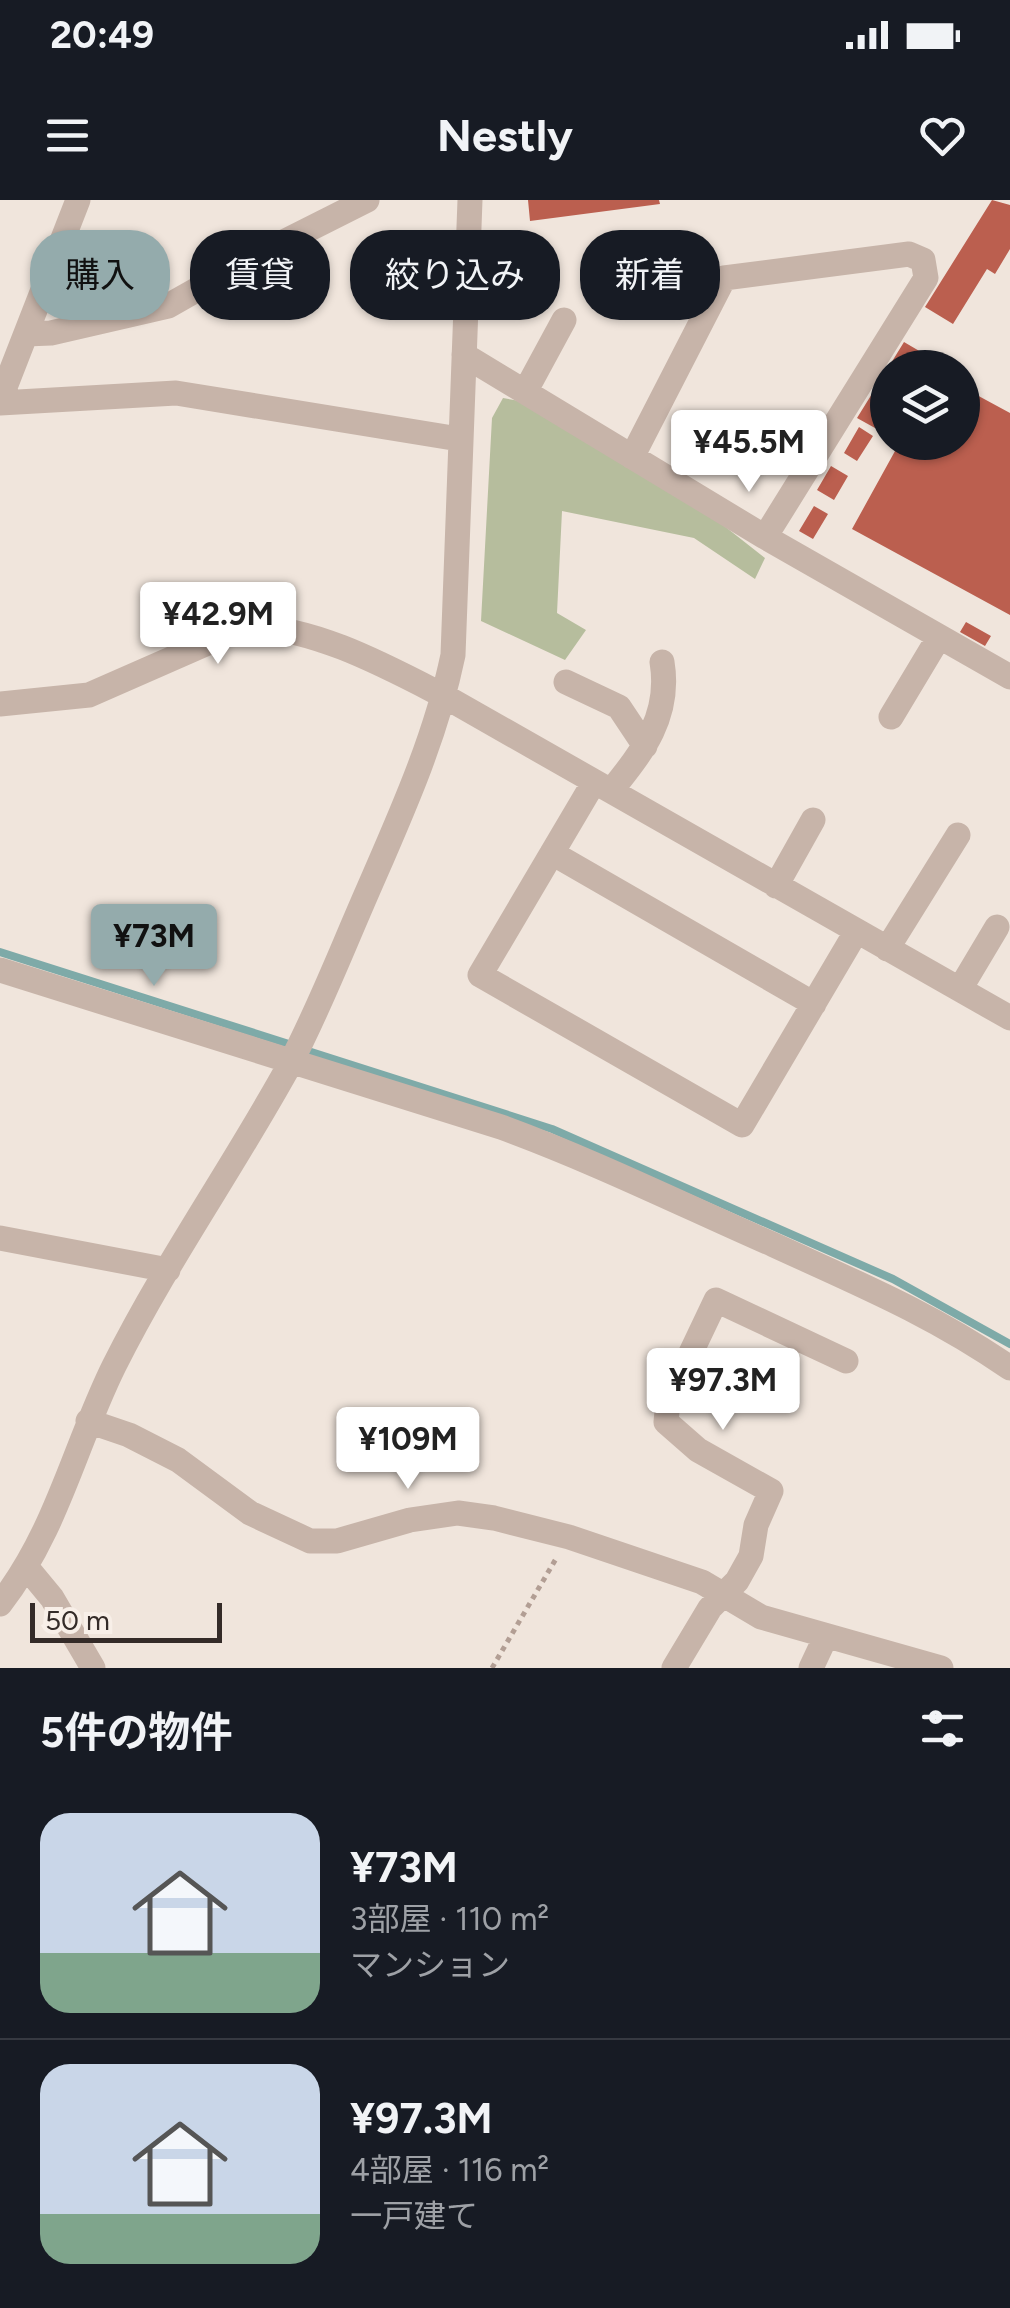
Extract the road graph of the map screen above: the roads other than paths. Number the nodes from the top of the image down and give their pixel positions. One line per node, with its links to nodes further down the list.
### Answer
1 (78, 200): 5 (street)
2 (367, 200): 5 (street)
3 (470, 200): 6 (street)
4 (564, 320): 7 (street)
5 (26, 334): 8 (street)
6 (464, 355): 7 (street); 9 (street)
7 (526, 392): 10 (street)
8 (0, 402): 9 (street)
9 (459, 439): 16 (street)
10 (632, 457): 11 (street); 11 (street)
11 (765, 537): 12 (street)
12 (939, 636): 14 (street); 18 (street)
13 (662, 662): 19 (street)
14 (1010, 676)
15 (566, 682): 19 (street)
16 (444, 696): 17 (street); 20 (street); 32 (street)
17 (0, 704)
18 (891, 717)
19 (646, 746): 20 (street)
20 (602, 787): 23 (street); 24 (street)
21 (813, 820): 24 (street)
22 (958, 834): 27 (street)
23 (552, 853): 30 (street); 30 (street)
24 (776, 886): 26 (street)
25 (997, 927): 29 (street)
26 (856, 932): 27 (street); 30 (street)
27 (887, 949): 29 (street)
28 (0, 970): 32 (street)
29 (960, 990): 31 (street)
30 (814, 1004)
31 (1010, 1018)
32 (291, 1061): 34 (street); 36 (street)
33 (0, 1238): 34 (street)
34 (168, 1270): 37 (street)
35 (846, 1362): 39 (street)
36 (1010, 1368)
37 (88, 1422): 38 (street); 39 (street)
38 (28, 1568): 40 (street); 42 (street)
39 (725, 1595): 41 (street); 43 (street)
40 (0, 1604)
41 (826, 1636): 44 (street); 45 (street)
42 (93, 1668)
43 (674, 1668)
44 (811, 1668)
45 (941, 1668)

